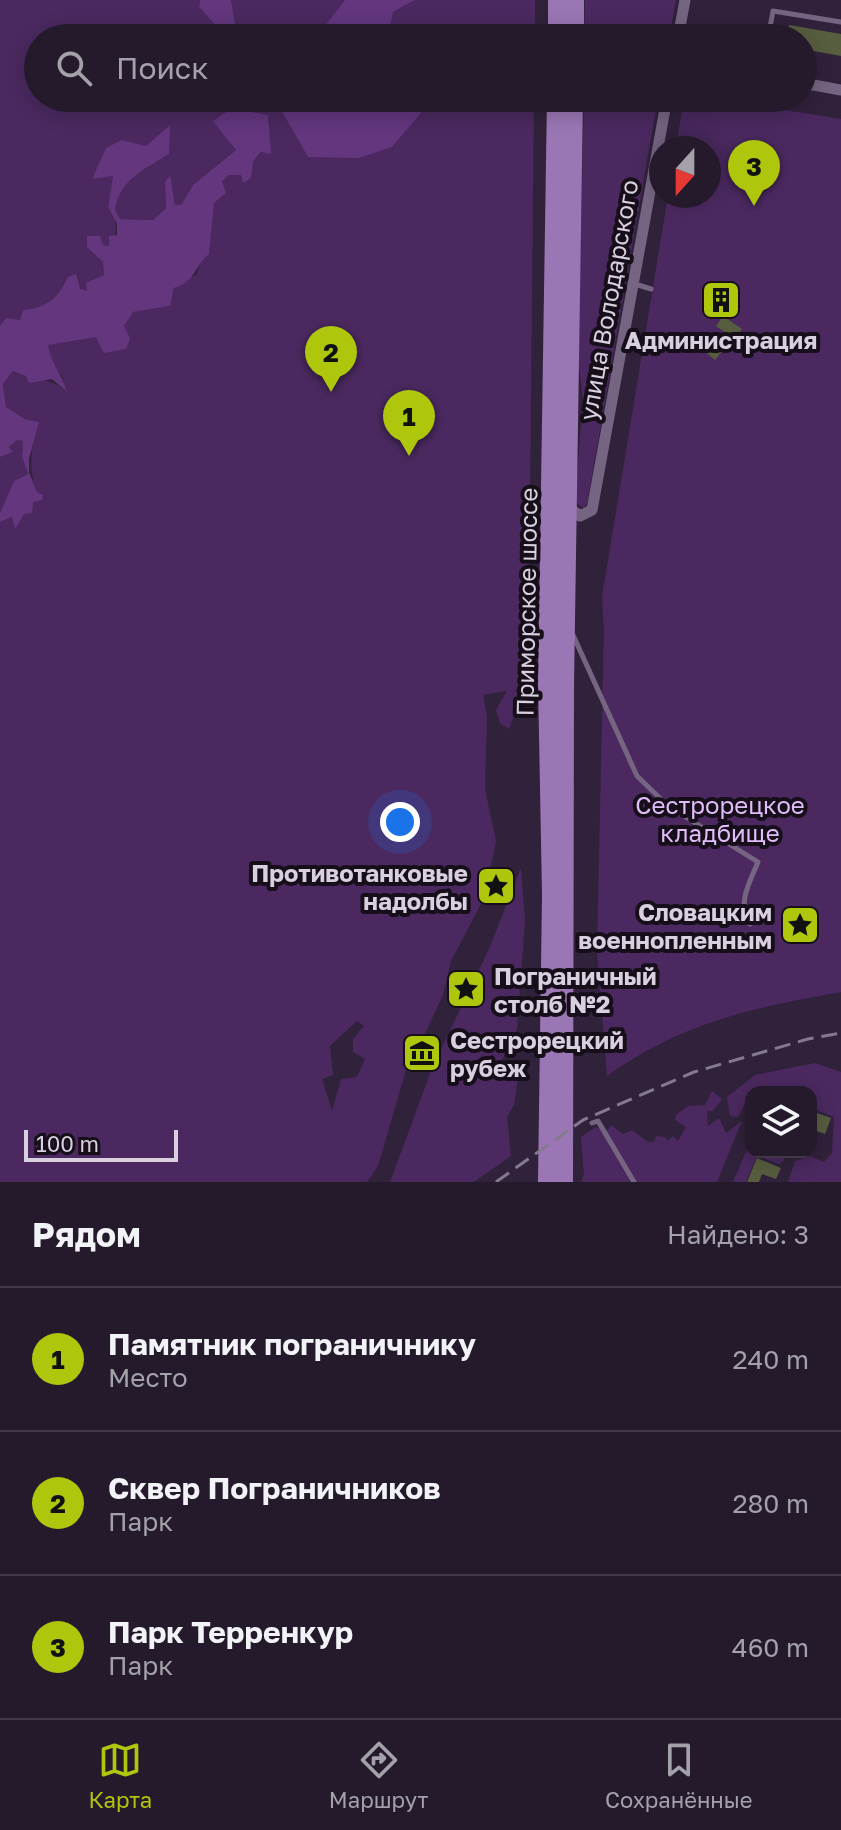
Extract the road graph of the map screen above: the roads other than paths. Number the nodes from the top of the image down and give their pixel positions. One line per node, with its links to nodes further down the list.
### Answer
1 (558, 0): 5 (highway)
2 (574, 0): 6 (highway)
3 (685, 0): 7 (street)
4 (841, 22): 8 (lane)
5 (558, 24)
6 (574, 24)
7 (681, 24)
8 (771, 24)
9 (817, 86): 10 (street)
10 (841, 90)
11 (557, 112): 19 (highway, Приморское шоссе)
12 (573, 112): 16 (highway, Приморское шоссе)
13 (665, 112): 14 (street, улица Володарского)
14 (634, 283): 15 (lane); 16 (street, улица Володарского)
15 (651, 289)
16 (568, 507): 17 (highway, Приморское шоссе)
17 (566, 617): 18 (lane); 19 (highway, Приморское шоссе)
18 (750, 924)
19 (557, 1105): 21 (highway); 22 (highway)
20 (592, 1123): 23 (lane)
21 (548, 1182)
22 (563, 1182)
23 (634, 1182)

